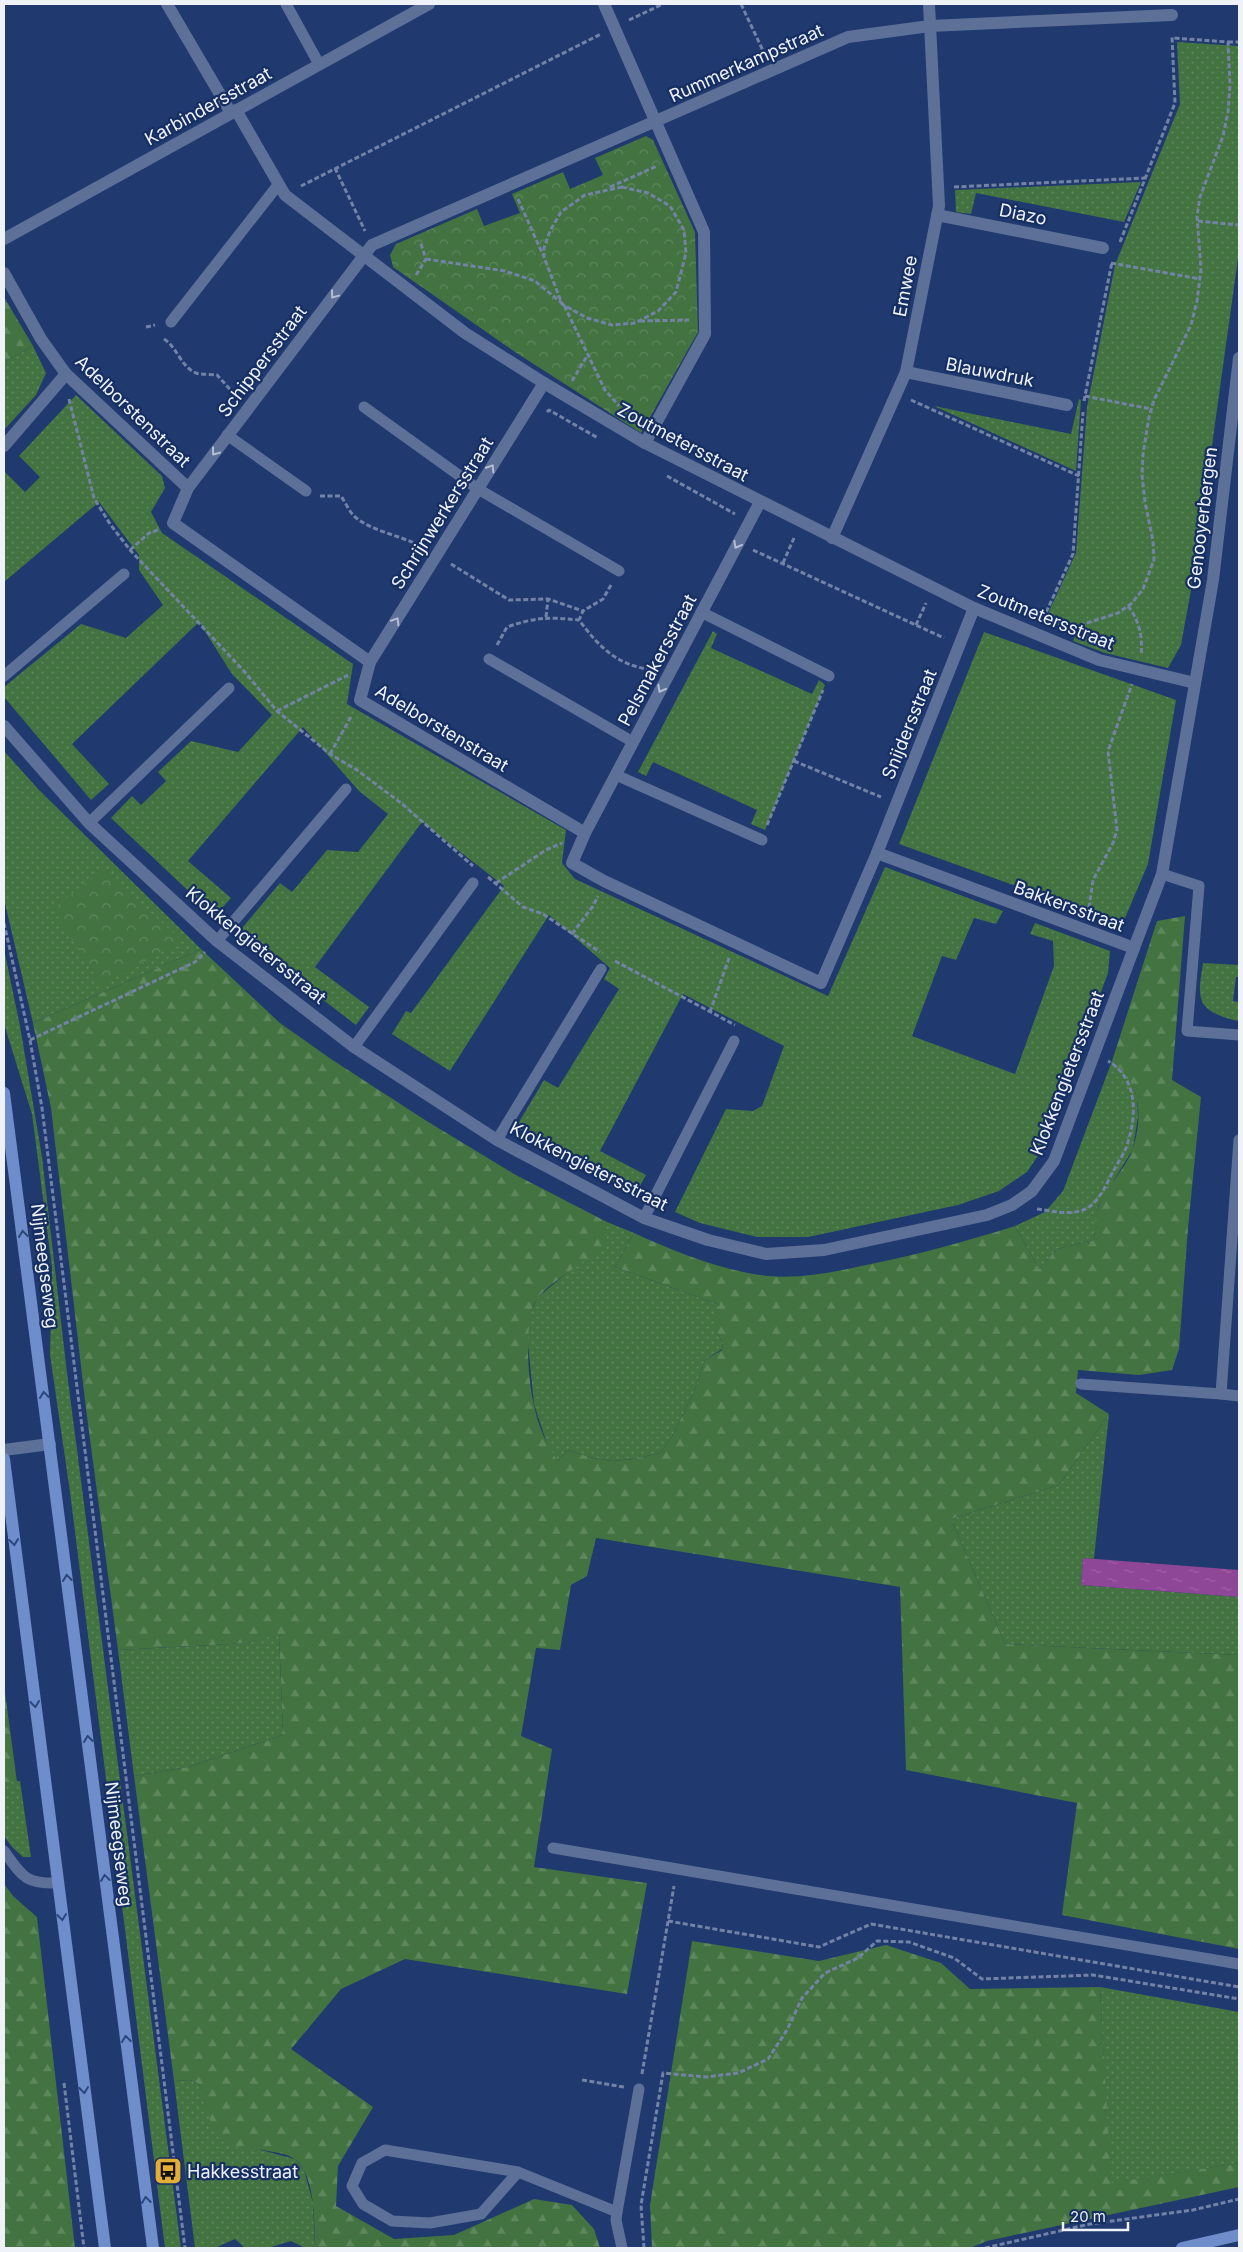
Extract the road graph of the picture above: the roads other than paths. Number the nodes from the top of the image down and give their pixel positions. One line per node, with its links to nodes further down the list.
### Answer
1 (167, 4): 9 (street, Zoutmetersstraat)
2 (286, 4): 8 (lane)
3 (429, 4): 8 (street, Karbindersstraat)
4 (604, 4): 10 (street)
5 (929, 4): 7 (street, Emwee)
6 (1172, 15): 7 (street, Rummerkampstraat)
7 (930, 26): 10 (street, Rummerkampstraat); 12 (street, Emwee)
8 (319, 64): 9 (street, Karbindersstraat)
9 (234, 111): 11 (street, Zoutmetersstraat); 13 (street, Karbindersstraat)
10 (656, 122): 15 (street, Rummerkampstraat); 25 (street)
11 (281, 190): 15 (street, Zoutmetersstraat); 17 (lane)
12 (937, 215): 14 (street, Diazo); 19 (street, Emwee)
13 (4, 239)
14 (1103, 248)
15 (364, 256): 21 (street, Zoutmetersstraat); 24 (street, Schippersstraat, one-way to 24)
16 (4, 273): 20 (street, Adelborstenstraat)
17 (171, 322)
18 (1239, 358): 40 (street, Genooyerbergen)
19 (906, 372): 22 (street, Blauwdruk); 31 (street, Emwee)
20 (66, 374): 26 (street); 27 (street, Adelborstenstraat)
21 (544, 383): 25 (street, Zoutmetersstraat); 28 (street, Schrijnwerkersstraat, one-way to 21)
22 (1067, 405)
23 (364, 407): 28 (lane)
24 (228, 435): 27 (street, Schippersstraat, one-way to 27); 29 (lane)
25 (645, 443): 30 (street, Zoutmetersstraat)
26 (4, 446)
27 (188, 488): 37 (street, Adelborstenstraat)
28 (478, 488): 32 (lane); 37 (street, Schrijnwerkersstraat, one-way to 28)
29 (306, 491)
30 (760, 502): 31 (street, Zoutmetersstraat); 35 (street, Pelsmakersstraat, one-way to 35)
31 (832, 538): 34 (street, Zoutmetersstraat)
32 (619, 571)
33 (124, 574): 38 (lane)
34 (974, 608): 40 (street, Zoutmetersstraat); 49 (street, Snijdersstraat)
35 (702, 612): 39 (lane); 43 (street, Pelsmakersstraat, one-way to 43)
36 (489, 659): 43 (lane)
37 (370, 662): 47 (street, Adelborstenstraat)
38 (4, 676)
39 (829, 676)
40 (1195, 683): 50 (street, Bakkersstraat)
41 (229, 688): 46 (lane)
42 (4, 726): 46 (street, Klokkengietersstraat)
43 (633, 742): 44 (street, Pelsmakersstraat)
44 (616, 775): 47 (street, Pelsmakersstraat); 48 (lane)
45 (346, 789): 52 (lane)
46 (88, 823): 52 (street, Klokkengietersstraat)
47 (585, 834): 49 (street)
48 (762, 840)
49 (877, 853): 53 (street, Bakkersstraat)
50 (1162, 874): 53 (street, Bakkersstraat); 55 (lane)
51 (473, 884): 57 (lane)
52 (216, 941): 57 (street, Klokkengietersstraat)
53 (1134, 948): 61 (street, Klokkengietersstraat)
54 (601, 969): 59 (lane)
55 (1239, 1035)
56 (734, 1041): 61 (lane)
57 (354, 1047): 59 (street, Klokkengietersstraat)
58 (4, 1094): 65 (main road, Nijmeegseweg, one-way to 58)
59 (497, 1140): 61 (street, Klokkengietersstraat)
60 (1239, 1140): 63 (lane)
61 (644, 1218)
62 (1081, 1384): 63 (lane)
63 (1221, 1394): 64 (lane)
64 (1239, 1396)
65 (50, 1444): 66 (street); 77 (main road, Nijmeegseweg, one-way to 65)
66 (4, 1450)
67 (4, 1459): 70 (main road, one-way to 70)
68 (554, 1848): 71 (lane)
69 (4, 1851): 70 (lane)
70 (57, 1883): 76 (main road, one-way to 76)
71 (1239, 1964)
72 (640, 2090): 74 (lane)
73 (518, 2172): 73 (lane); 74 (lane)
74 (617, 2212): 78 (lane)
75 (1239, 2235): 79 (main road)
76 (104, 2248)
77 (153, 2248)
78 (622, 2248)
79 (1182, 2248)

